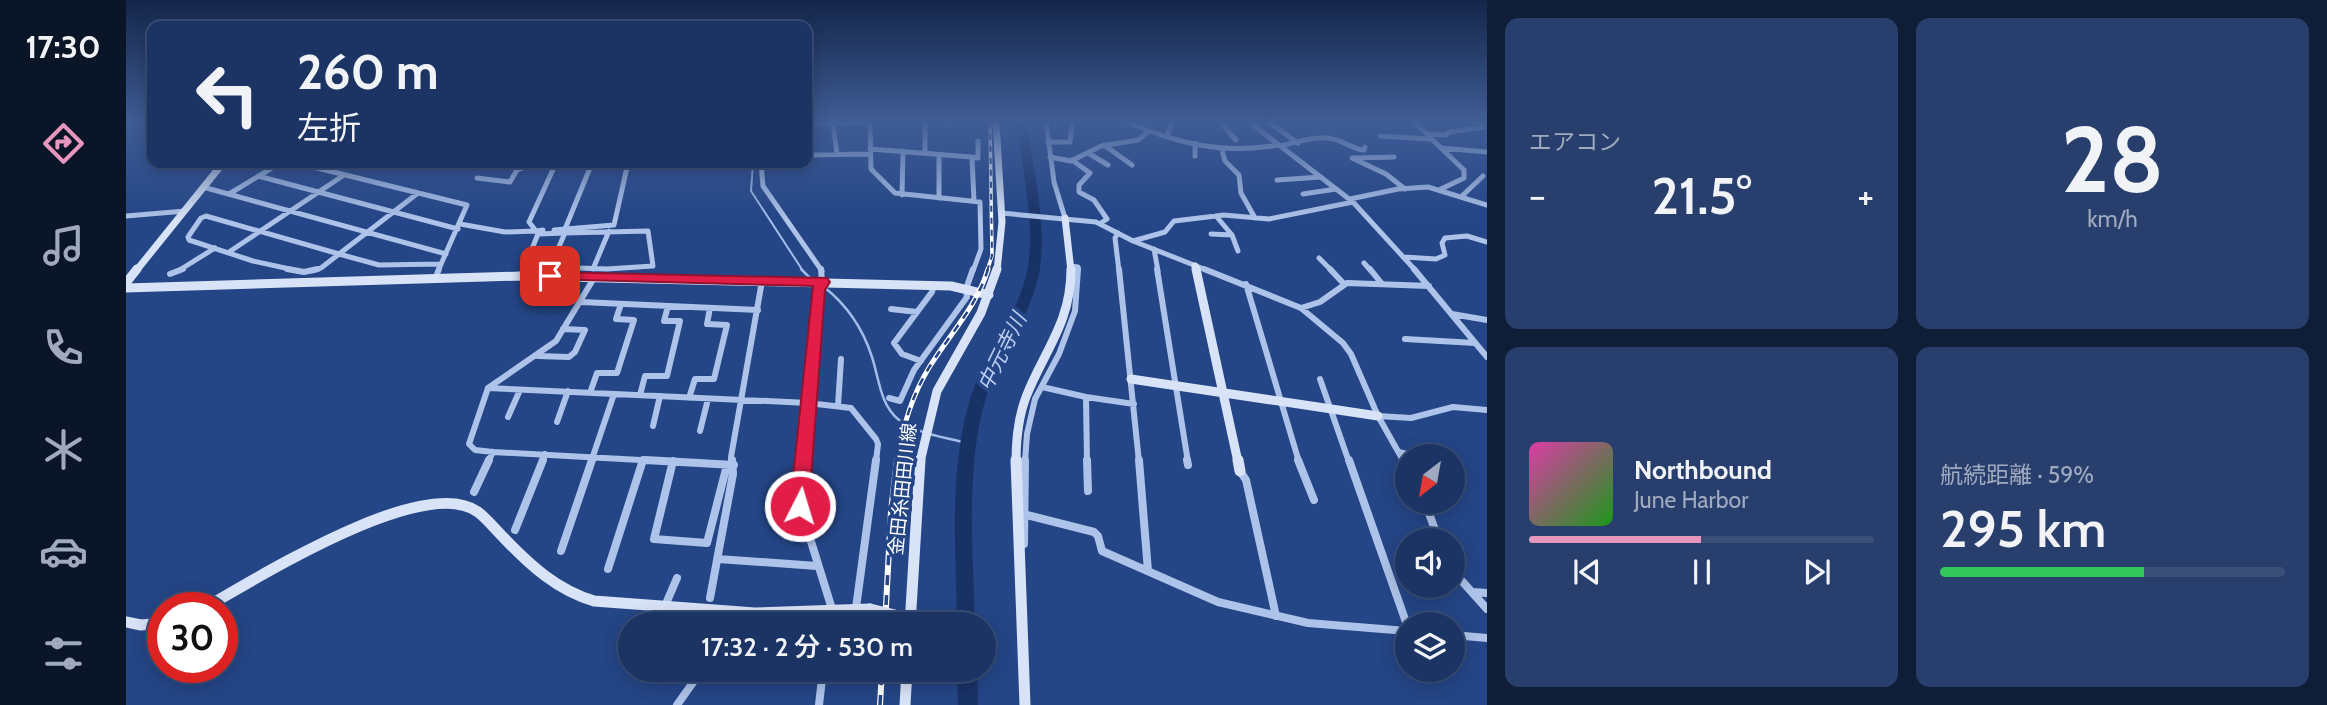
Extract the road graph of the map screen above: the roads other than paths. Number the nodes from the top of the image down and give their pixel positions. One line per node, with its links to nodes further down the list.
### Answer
1 (846, 154): 15 (street)
2 (870, 154): 47 (street)
3 (903, 154): 47 (street)
4 (931, 154): 16 (street)
5 (978, 154): 17 (street)
6 (1000, 154): 56 (street, 金田糸田田川線)
7 (1049, 154): 19 (street)
8 (1086, 154): 20 (street)
9 (1090, 154): 21 (street)
10 (1116, 154): 22 (street)
11 (1223, 154): 60 (street)
12 (1290, 154): 34 (street)
13 (1447, 154): 41 (street)
14 (812, 155): 15 (street)
15 (837, 155)
16 (939, 155): 17 (street); 49 (street)
17 (972, 157): 51 (street)
18 (1394, 157): 40 (street)
19 (1050, 158): 20 (street); 59 (street)
20 (1072, 160): 61 (street)
21 (1108, 164)
22 (1132, 165)
23 (219, 168): 38 (street)
24 (272, 168): 32 (street)
25 (317, 168): 31 (street)
26 (523, 168): 37 (street)
27 (554, 168): 67 (street)
28 (590, 168): 64 (street)
29 (627, 168): 64 (street)
30 (761, 168): 90 (street)
31 (344, 175): 43 (street); 44 (street)
32 (258, 176): 43 (street); 45 (street)
33 (1483, 176): 48 (street)
34 (1321, 177): 36 (street); 39 (street)
35 (477, 178): 37 (street)
36 (1277, 180)
37 (510, 182): 42 (street)
38 (203, 187): 45 (street); 53 (street)
39 (1336, 188): 46 (street); 50 (street)
40 (1405, 189): 41 (street); 50 (street)
41 (1441, 189): 48 (street)
42 (506, 191)
43 (318, 192): 54 (street); 55 (street)
44 (418, 193): 55 (street); 62 (street)
45 (229, 194): 54 (street)
46 (1303, 194)
47 (902, 195): 49 (street)
48 (1461, 197): 52 (street)
49 (939, 198): 51 (street)
50 (1351, 200): 60 (street); 79 (street)
51 (974, 201): 97 (street)
52 (1487, 205)
53 (185, 211): 57 (street); 94 (street)
54 (290, 211): 63 (street); 66 (street)
55 (394, 212): 62 (street); 66 (street)
56 (1006, 213): 59 (street); 98 (street, 金田糸田田川線)
57 (126, 216)
58 (1216, 216): 60 (street); 70 (street); 71 (street)
59 (1062, 217): 61 (street); 83 (street)
60 (1255, 218)
61 (1101, 223): 68 (street)
62 (459, 226): 67 (street); 78 (street)
63 (260, 231): 73 (street); 76 (street); 77 (street)
64 (565, 231): 65 (street); 67 (street); 85 (street)
65 (609, 231): 85 (street); 85 (street)
66 (368, 232): 77 (street); 78 (street)
67 (537, 233): 87 (street)
68 (1118, 233): 71 (street); 116 (street)
69 (1211, 234): 70 (street)
70 (1232, 234): 75 (street)
71 (1133, 241): 74 (street)
72 (1487, 242): 79 (street)
73 (215, 248): 76 (street); 86 (street)
74 (1154, 249): 84 (street); 118 (street)
75 (1238, 251)
76 (229, 252): 77 (street)
77 (338, 254): 82 (street)
78 (446, 254): 82 (street)
79 (1404, 257): 96 (street)
80 (1319, 258): 92 (street)
81 (1364, 263): 93 (street)
82 (441, 264): 88 (street)
83 (1071, 266): 119 (street); 160 (street)
84 (1195, 266): 91 (street); 123 (street)
85 (594, 273): 87 (street); 89 (street); 99 (street)
86 (170, 274)
87 (521, 276): 88 (street)
88 (435, 279): 94 (street)
89 (762, 281): 90 (street); 105 (street)
90 (822, 282): 95 (street); 134 (street)
91 (1246, 284): 103 (street); 133 (street)
92 (1344, 284): 93 (street); 103 (street)
93 (1382, 284): 96 (street)
94 (126, 285)
95 (934, 285): 97 (street); 106 (street)
96 (1429, 286): 107 (street)
97 (965, 289): 98 (street); 115 (street)
98 (989, 295): 176 (street, 金田糸田田川線)
99 (581, 302): 100 (street); 109 (street)
100 (621, 304): 101 (street); 124 (street)
101 (668, 306): 102 (street); 126 (street)
102 (710, 308): 105 (street); 129 (street)
103 (1301, 308): 139 (street)
104 (891, 309): 106 (street)
105 (758, 310): 132 (street)
106 (917, 312): 115 (street)
107 (1452, 314): 108 (street); 111 (street)
108 (1487, 320)
109 (563, 329): 112 (street); 112 (street)
110 (1405, 339): 111 (street)
111 (1475, 343): 113 (street)
112 (536, 356): 120 (street)
113 (1487, 357)
114 (841, 359): 136 (street)
115 (920, 361): 130 (street)
116 (1131, 379): 118 (street); 135 (street)
117 (1320, 379): 137 (street)
118 (1174, 385): 123 (street); 151 (street)
119 (1041, 387): 128 (street); 156 (street)
120 (488, 388): 121 (street); 145 (street)
121 (520, 390): 122 (street); 140 (street)
122 (568, 391): 124 (street); 141 (street)
123 (1221, 392): 133 (street); 152 (street)
124 (590, 393): 125 (street)
125 (614, 394): 126 (street); 147 (street)
126 (640, 395): 127 (street)
127 (660, 396): 129 (street); 142 (street)
128 (1086, 397): 135 (street); 153 (street)
129 (689, 398): 131 (street)
130 (889, 398)
131 (708, 399): 132 (street); 143 (street)
132 (742, 400): 134 (street); 150 (street)
133 (1279, 401): 137 (street); 155 (street)
134 (808, 404): 136 (street); 161 (street)
135 (1134, 404): 163 (street)
136 (838, 406): 171 (street)
137 (1332, 409): 139 (street); 177 (street)
138 (1487, 410): 139 (street)
139 (1378, 416): 144 (street)
140 (508, 417)
141 (557, 422)
142 (653, 426)
143 (700, 431)
144 (1395, 445)
145 (493, 452): 146 (street); 154 (street)
146 (545, 454): 147 (street); 157 (street)
147 (592, 457): 148 (street); 158 (street)
148 (643, 460): 149 (street); 162 (street)
149 (673, 461): 150 (street); 150 (street)
150 (730, 465): 159 (street)
151 (1188, 465)
152 (1240, 471): 178 (street)
153 (1088, 491)
154 (474, 492)
155 (1314, 500)
156 (1027, 516): 160 (street); 163 (street)
157 (514, 530)
158 (561, 551)
159 (718, 559): 161 (street); 169 (street)
160 (1017, 564): 190 (street)
161 (817, 566): 173 (street)
162 (608, 569)
163 (1148, 571): 178 (street)
164 (677, 578): 170 (street)
165 (1465, 584): 167 (street)
166 (233, 592): 170 (street)
167 (1473, 592): 168 (street); 172 (street)
168 (1487, 593)
169 (710, 598)
170 (665, 606): 173 (street)
171 (856, 608): 173 (street); 175 (street, bridge)
172 (1487, 609)
173 (830, 610): 174 (street)
174 (826, 612)
175 (882, 612)
176 (911, 612)
177 (1402, 612)
178 (1276, 616): 181 (street)
179 (126, 622): 180 (street)
180 (147, 624)
181 (1395, 630)
182 (1465, 636): 183 (street)
183 (1487, 638)
184 (691, 682): 187 (street)
185 (822, 682): 188 (street)
186 (906, 682): 189 (street)
187 (677, 705)
188 (819, 705)
189 (905, 705)
190 (1026, 705)

